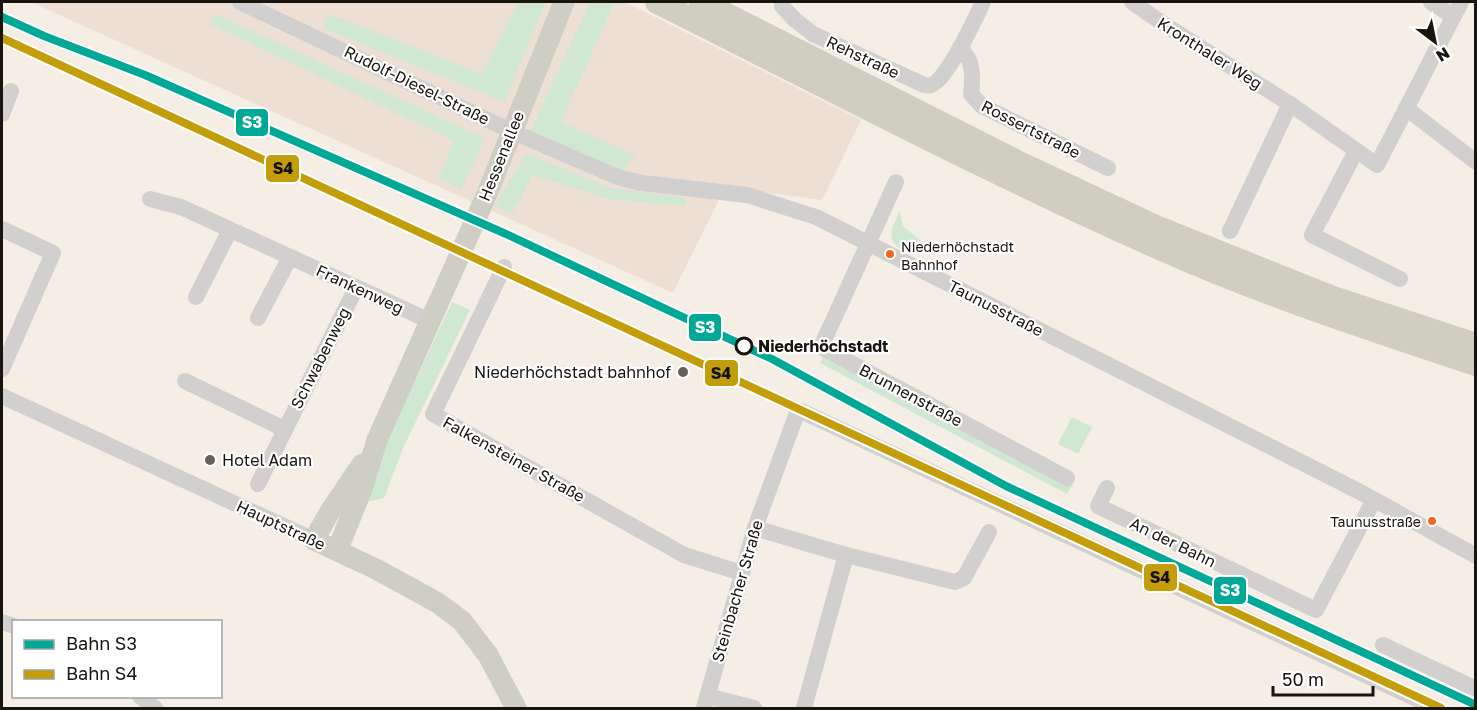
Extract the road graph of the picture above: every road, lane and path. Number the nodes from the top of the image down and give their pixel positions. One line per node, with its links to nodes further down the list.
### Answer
1 (240, 2): 15 (street, Rudolf-Diesel-Straße)
2 (564, 2): 15 (main road, Hessenallee)
3 (657, 2): 33 (highway)
4 (701, 2): 11 (highway)
5 (728, 2): 11 (highway)
6 (983, 2): 12 (street)
7 (1132, 2): 13 (street, Kronthaler Weg)
8 (1431, 2): 10 (street)
9 (782, 6): 12 (street, Rehstraße)
10 (1456, 9): 14 (street)
11 (766, 35): 32 (highway)
12 (960, 48): 18 (street, Rossertstraße)
13 (1290, 104): 16 (street, Kronthaler Weg); 23 (street)
14 (1406, 108): 16 (street, Kronthaler Weg); 17 (street)
15 (511, 131): 24 (street, Rudolf-Diesel-Straße); 31 (main road, Hessenallee)
16 (1356, 151): 27 (street)
17 (1476, 162)
18 (1108, 168)
19 (896, 182): 24 (street, Brunnenstraße)
20 (150, 199): 22 (street, Frankenweg)
21 (2, 229): 34 (street)
22 (230, 230): 25 (street, Frankenweg); 29 (street)
23 (1230, 231)
24 (868, 244): 39 (street, Brunnenstraße); 42 (street, Taunusstraße)
25 (290, 257): 28 (street, Frankenweg); 30 (street)
26 (504, 267): 49 (street, Falkensteiner Straße)
27 (1400, 279)
28 (356, 288): 31 (street, Frankenweg); 37 (street, Schwabenweg)
29 (196, 297)
30 (258, 318)
31 (430, 321): 38 (main road, Hessenallee)
32 (1476, 345)
33 (1476, 364)
34 (2, 369)
35 (185, 381): 37 (street, Schwabenweg)
36 (2, 396): 45 (street, Hauptstraße)
37 (284, 429): 40 (street, Schwabenweg)
38 (377, 440): 45 (main road, Hessenallee); 46 (main road, Hessenallee)
39 (1067, 478)
40 (258, 484)
41 (1107, 488): 42 (street, An der Bahn)
42 (1374, 500): 48 (street, Taunusstraße)
43 (754, 528): 47 (street); 49 (street, Steinbacher Straße); 58 (street, Steinbacher Straße)
44 (989, 532): 47 (street)
45 (314, 540): 46 (main road, Hauptstraße)
46 (337, 550): 55 (main road, Hauptstraße)
47 (846, 555): 57 (street)
48 (1476, 556)
49 (742, 573): 53 (street, Steinbacher Straße)
50 (1383, 645): 51 (street)
51 (1476, 689)
52 (143, 698): 54 (street)
53 (705, 702): 56 (street)
54 (156, 708)
55 (516, 708)
56 (754, 708)
57 (804, 708)
58 (1436, 708)

